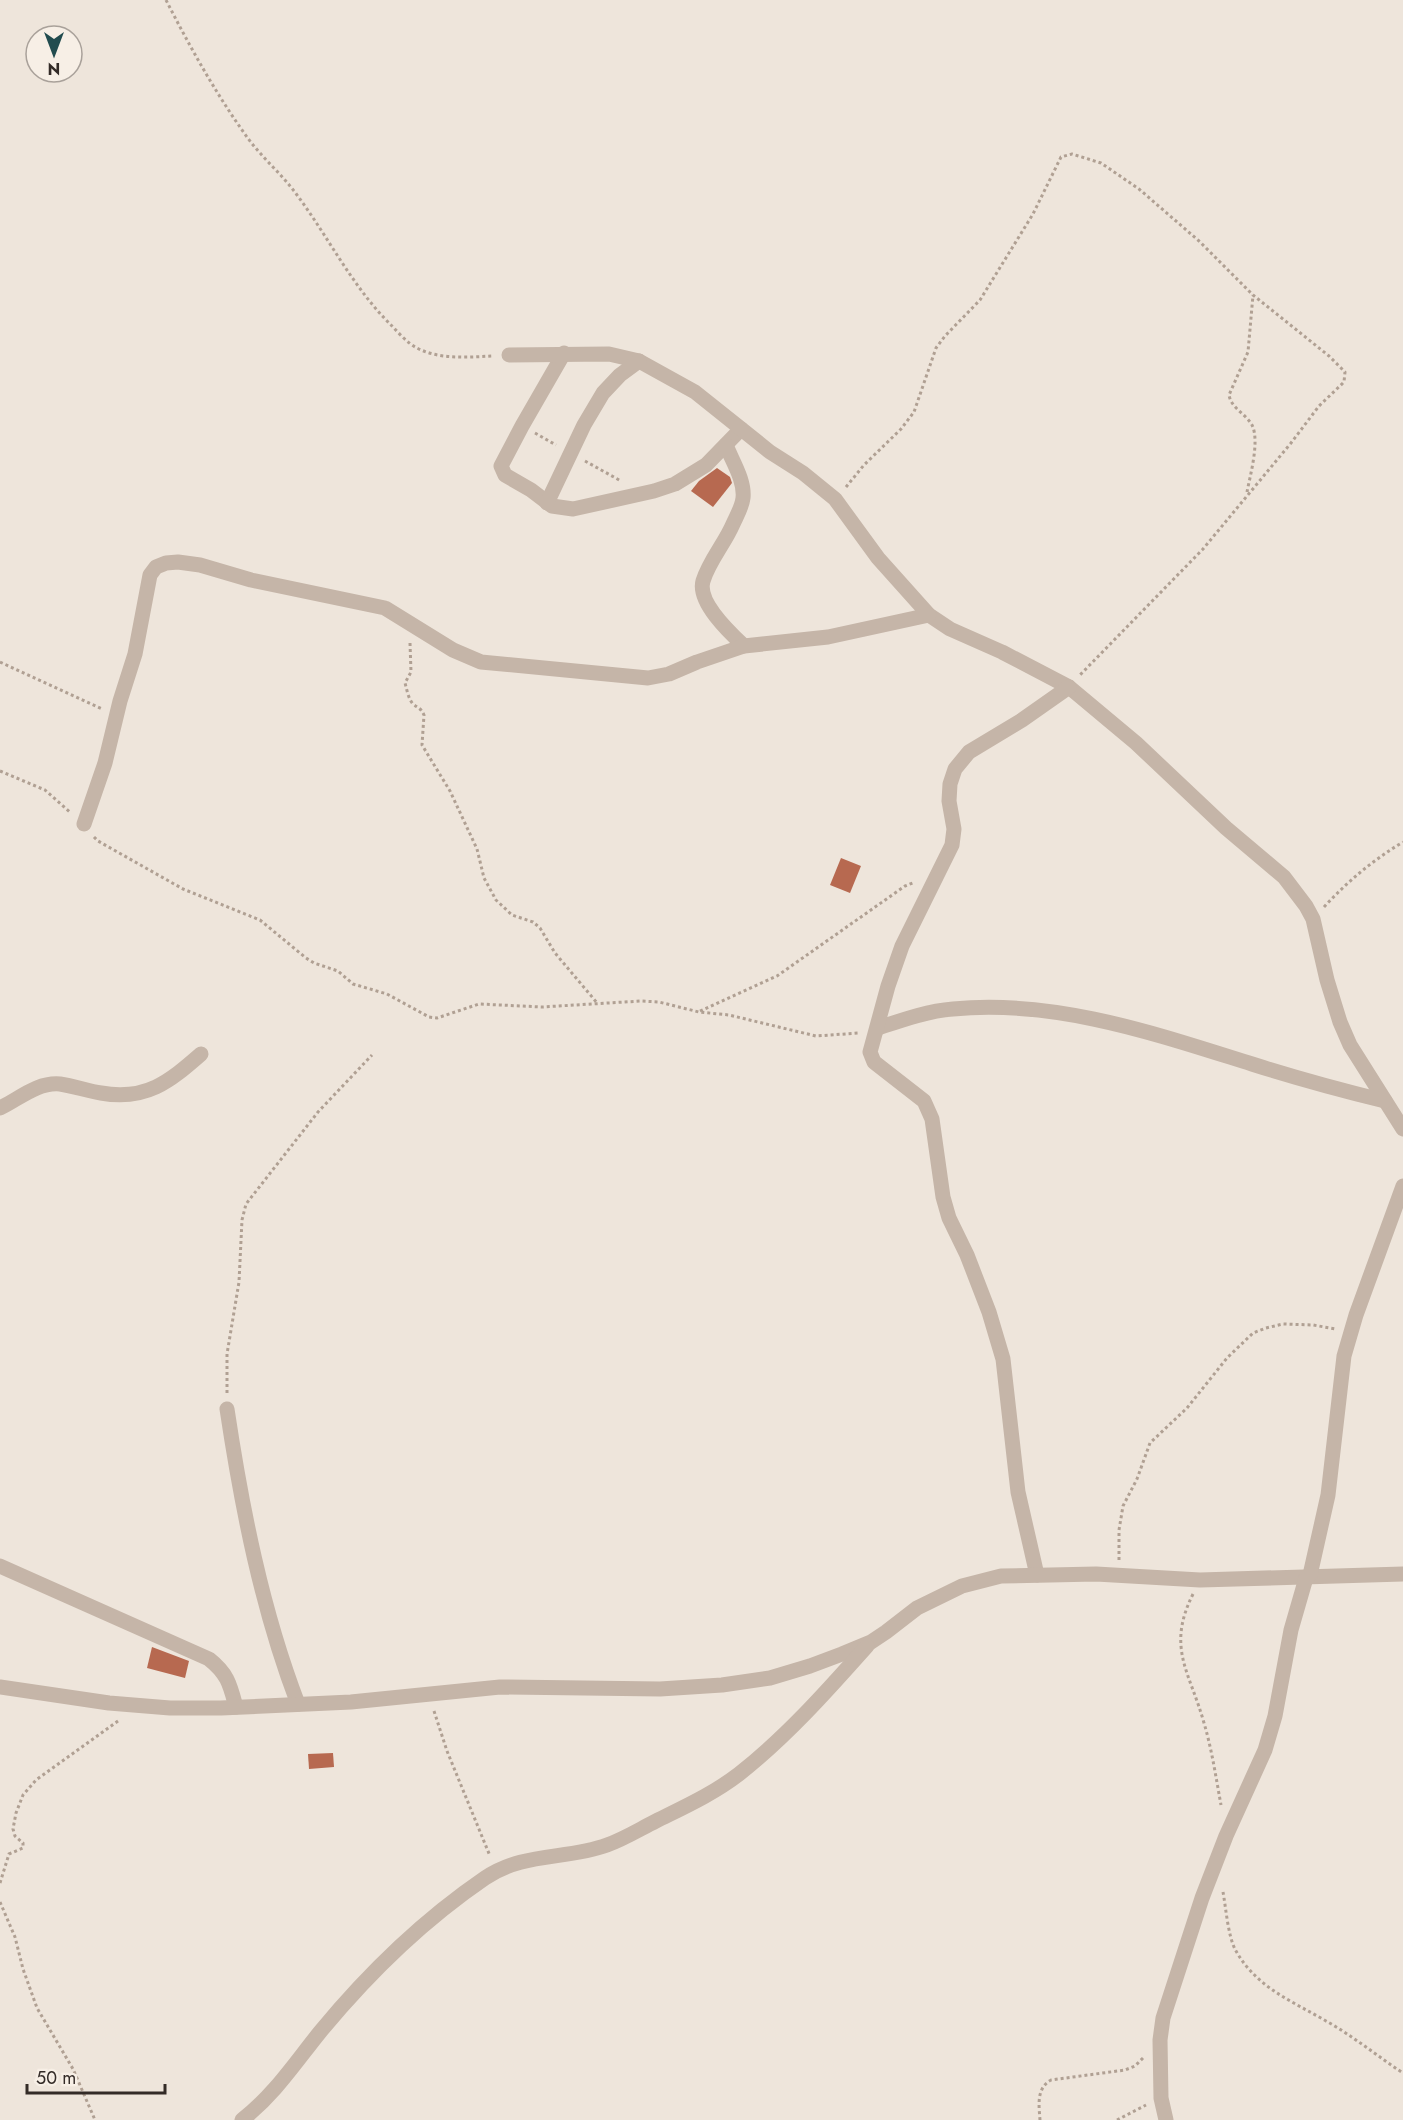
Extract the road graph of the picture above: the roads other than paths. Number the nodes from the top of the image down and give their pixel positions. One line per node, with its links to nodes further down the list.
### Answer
1 (564, 353): 2 (street); 3 (street); 6 (street)
2 (509, 355)
3 (639, 361): 4 (street); 6 (street)
4 (741, 429): 5 (street); 7 (street)
5 (726, 445): 6 (street); 8 (street)
6 (547, 503)
7 (929, 615): 8 (street); 9 (street)
8 (744, 646): 10 (street)
9 (1069, 687): 11 (street); 13 (street)
10 (84, 824)
11 (878, 1028): 13 (street); 20 (street)
12 (201, 1054): 14 (street)
13 (1384, 1101): 15 (street)
14 (0, 1108)
15 (1403, 1129)
16 (1403, 1186): 21 (street)
17 (227, 1410): 24 (street)
18 (0, 1566): 25 (street)
19 (1403, 1574): 21 (street)
20 (1037, 1575): 21 (street); 22 (street)
21 (1306, 1578): 27 (street)
22 (871, 1641): 24 (street); 26 (street)
23 (0, 1687): 25 (street)
24 (298, 1704): 25 (street)
25 (236, 1707)
26 (242, 2120)
27 (1166, 2120)

